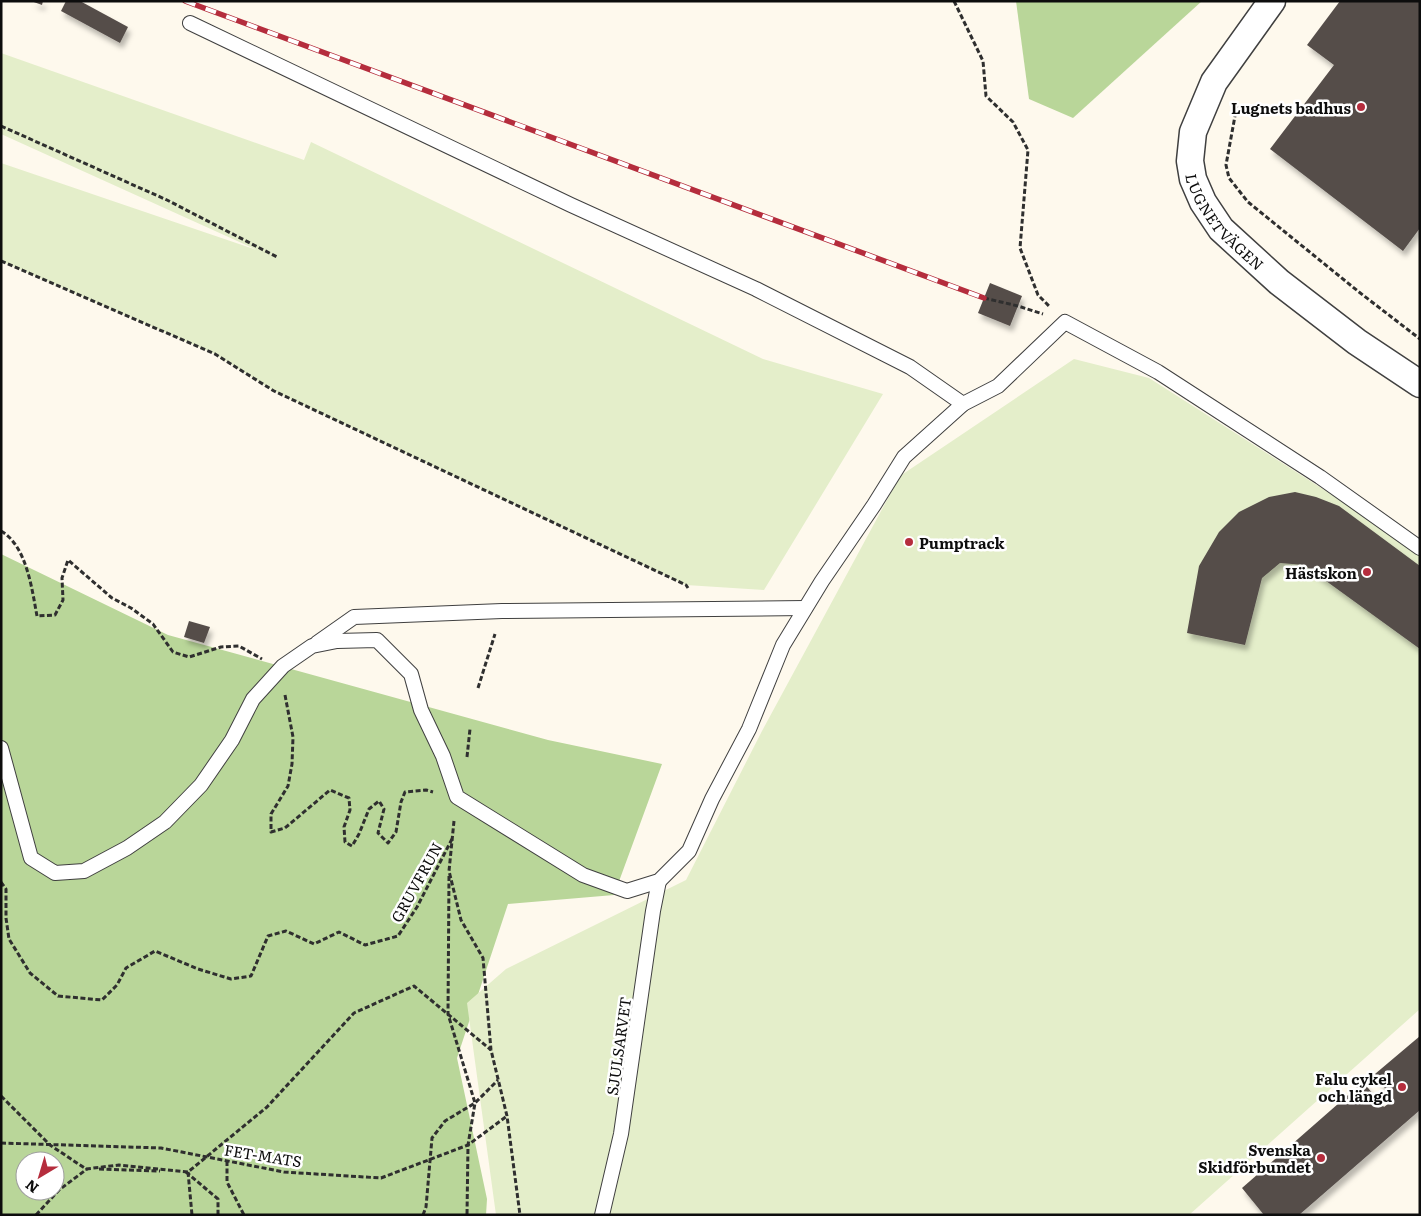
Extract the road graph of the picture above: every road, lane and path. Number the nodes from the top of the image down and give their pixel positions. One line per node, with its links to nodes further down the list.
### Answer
1 (954, 1): 9 (path)
2 (1272, 1): 11 (street, LUGNETVÄGEN)
3 (190, 23): 12 (lane)
4 (1238, 103): 10 (path)
5 (1, 126): 6 (path)
6 (278, 257)
7 (1, 261): 14 (path)
8 (984, 298): 9 (path)
9 (1065, 322): 12 (lane); 13 (lane)
10 (1420, 339)
11 (1420, 384)
12 (963, 404): 15 (lane)
13 (1420, 548)
14 (686, 585)
15 (806, 608): 16 (lane); 25 (lane)
16 (502, 611): 17 (lane); 18 (path)
17 (312, 646): 20 (lane); 22 (lane)
18 (478, 688)
19 (470, 729): 21 (path)
20 (1, 748)
21 (467, 757)
22 (457, 797): 23 (path); 25 (lane)
23 (452, 839): 24 (path); 26 (path, GRUVFRUN)
24 (449, 871): 27 (path); 28 (path)
25 (659, 881): 48 (lane, SJULSARVET)
26 (1, 882)
27 (448, 1014): 28 (path); 31 (path); 36 (path)
28 (491, 1050): 29 (path)
29 (498, 1080): 31 (path); 32 (path)
30 (1, 1096): 34 (path)
31 (474, 1103): 35 (path); 37 (path)
32 (507, 1116): 35 (path, FET-MATS); 47 (path)
33 (1, 1143): 34 (path, FET-MATS)
34 (50, 1145): 36 (path, FET-MATS); 39 (path)
35 (468, 1145): 37 (path, FET-MATS); 46 (path)
36 (208, 1157): 38 (path, FET-MATS); 40 (path)
37 (431, 1159): 38 (path, FET-MATS); 45 (path)
38 (227, 1161): 44 (path)
39 (86, 1169): 40 (path); 41 (path)
40 (188, 1172): 42 (path); 43 (path)
41 (36, 1215)
42 (192, 1215)
43 (218, 1215)
44 (244, 1215)
45 (423, 1215)
46 (467, 1215)
47 (520, 1215)
48 (602, 1215)

